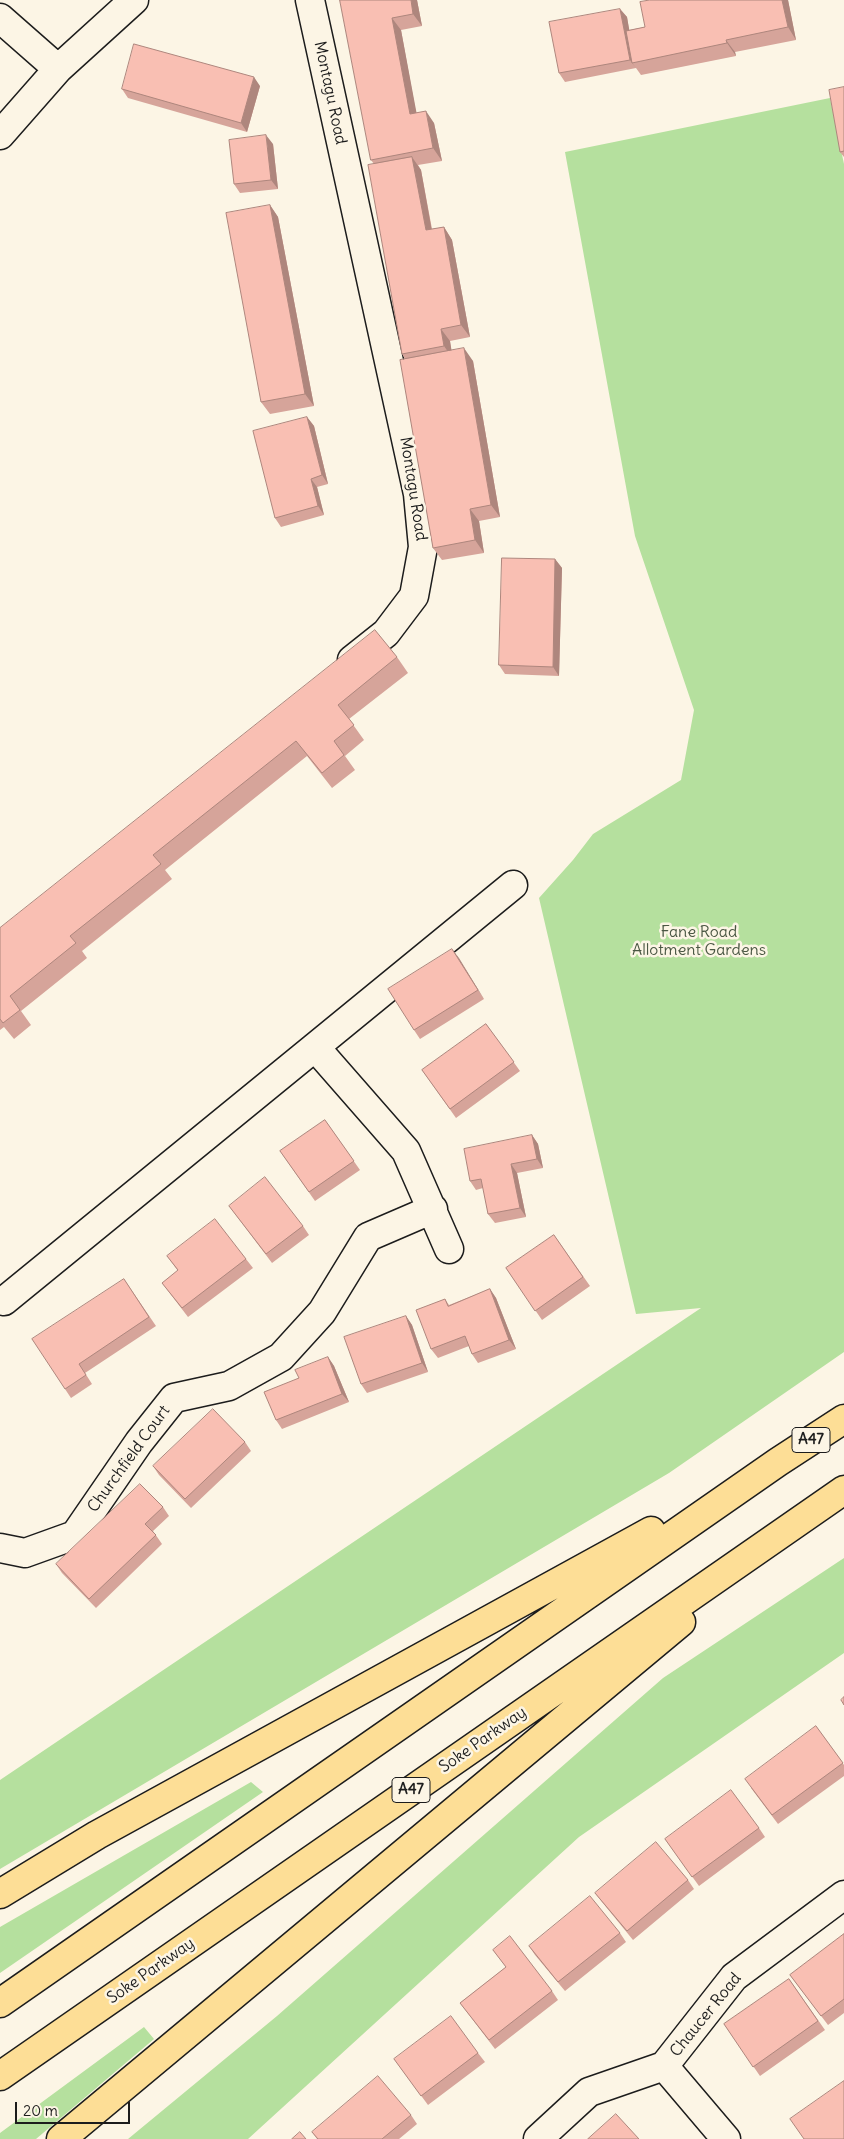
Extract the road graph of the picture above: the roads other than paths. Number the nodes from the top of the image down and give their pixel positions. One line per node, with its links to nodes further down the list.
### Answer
1 (134, 0): 4 (street)
2 (310, 0): 6 (street, Montagu Road)
3 (0, 18): 4 (street)
4 (58, 69): 5 (street)
5 (0, 135)
6 (332, 676)
7 (513, 885): 8 (street)
8 (315, 1047): 9 (street); 11 (street)
9 (433, 1209): 10 (street); 15 (street, Churchfield Court)
10 (450, 1249)
11 (4, 1301)
12 (844, 1419): 13 (highway, A47)
13 (778, 1462): 16 (highway, A47); 18 (highway, A47)
14 (833, 1497): 20 (highway, Soke Parkway / A47); 21 (highway, A47)
15 (0, 1548)
16 (0, 1894)
17 (844, 1894): 19 (street, Chaucer Road)
18 (0, 2003)
19 (664, 2066): 22 (street, Chaucer Road); 23 (street)
20 (0, 2076)
21 (61, 2139)
22 (538, 2139)
23 (726, 2139)

